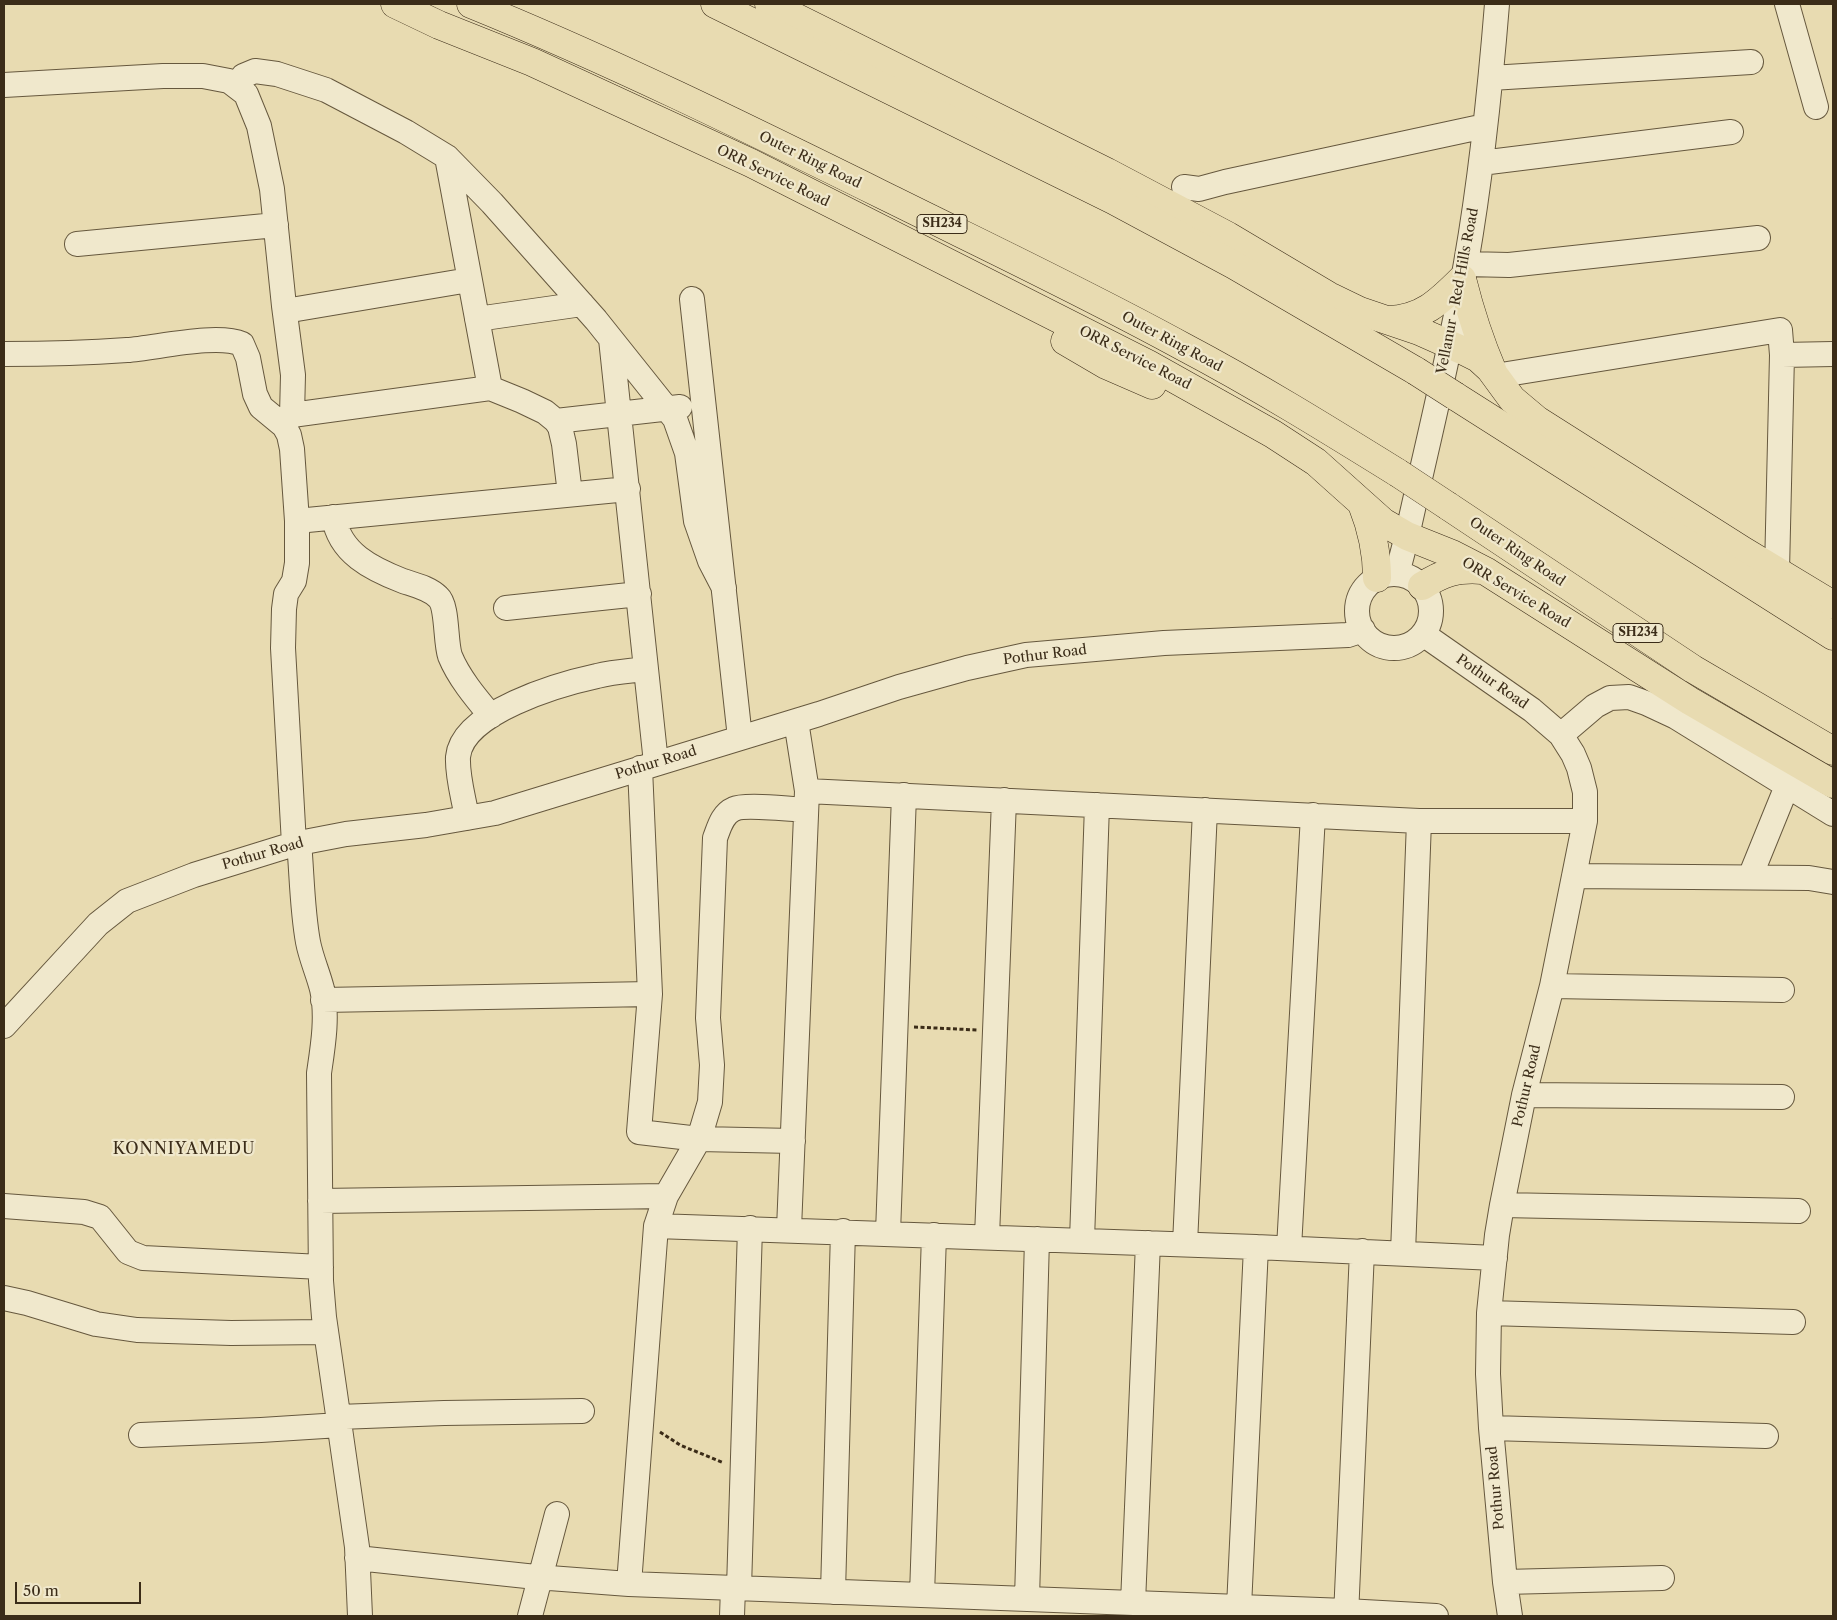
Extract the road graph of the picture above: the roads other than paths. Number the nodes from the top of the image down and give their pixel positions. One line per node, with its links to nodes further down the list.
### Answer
1 (395, 4): 44 (main road, ORR Service Road)
2 (471, 4): 64 (main road, Outer Ring Road / SH234, bridge)
3 (715, 4): 58 (main road, bridge)
4 (768, 4): 27 (main road)
5 (1497, 4): 6 (street); 9 (street, Vellanur - Red Hills Road)
6 (1510, 4)
7 (1787, 4): 12 (street)
8 (1751, 62): 9 (street)
9 (1491, 78): 13 (street, Vellanur - Red Hills Road)
10 (4, 85): 11 (street)
11 (237, 87): 15 (street); 18 (street)
12 (1816, 107)
13 (1485, 126): 16 (street, Vellanur - Red Hills Road); 17 (street)
14 (1731, 132): 16 (street)
15 (447, 158): 22 (street); 24 (street)
16 (1481, 163): 21 (street, Vellanur - Red Hills Road)
17 (1184, 187)
18 (276, 225): 20 (street); 25 (street)
19 (1758, 238): 21 (street)
20 (77, 244)
21 (1464, 271): 27 (main road); 29 (street, Vellanur - Red Hills Road); 33 (main road)
22 (470, 280): 25 (street); 26 (street)
23 (692, 300): 35 (street)
24 (582, 304): 26 (street); 28 (street)
25 (285, 311): 38 (street)
26 (477, 319): 34 (street)
27 (1386, 320): 29 (main road)
28 (611, 339): 36 (street); 37 (street)
29 (1449, 344): 33 (main road); 47 (street, Vellanur - Red Hills Road)
30 (4, 354): 38 (street)
31 (1833, 354): 32 (street)
32 (1782, 355): 33 (street); 49 (street)
33 (1495, 376): 49 (main road)
34 (490, 388): 38 (street); 39 (street)
35 (704, 404): 36 (street); 41 (street)
36 (667, 409): 37 (street); 40 (street)
37 (620, 414): 39 (street); 42 (street)
38 (288, 421): 46 (street)
39 (556, 422): 43 (street)
40 (686, 453): 41 (street); 52 (street)
41 (710, 465): 52 (street)
42 (628, 489): 43 (street); 53 (street)
43 (570, 494): 45 (street)
44 (1362, 502): 47 (main road, ORR Service Road); 50 (main road)
45 (334, 517): 46 (street); 60 (street)
46 (297, 521): 78 (street)
47 (1407, 536): 48 (main road, ORR Service Road); 50 (street, Vellanur - Red Hills Road)
48 (1483, 570): 51 (main road); 66 (main road, ORR Service Road)
49 (1777, 571): 54 (main road)
50 (1387, 576): 51 (street); 56 (street)
51 (1422, 586): 57 (street)
52 (724, 588): 63 (street)
53 (639, 594): 55 (street); 59 (street)
54 (1833, 605)
55 (506, 608)
56 (1363, 630): 57 (street); 61 (street, Pothur Road)
57 (1423, 634): 62 (street, Pothur Road)
58 (1833, 636)
59 (646, 670): 60 (street); 65 (street)
60 (491, 716): 75 (street)
61 (796, 721): 63 (street, Pothur Road); 69 (street)
62 (1560, 734): 67 (street); 77 (street, Pothur Road)
63 (740, 738): 65 (street, Pothur Road)
64 (1833, 751)
65 (648, 765): 75 (street, Pothur Road); 84 (street)
66 (1833, 784)
67 (1787, 786): 73 (street); 80 (street)
68 (904, 795): 69 (street); 70 (street); 100 (street)
69 (806, 800): 89 (street); 90 (street)
70 (1004, 800): 71 (street); 102 (street)
71 (1097, 805): 72 (street); 104 (street)
72 (1204, 810): 74 (street); 106 (street)
73 (1833, 814)
74 (1313, 815): 76 (street); 108 (street)
75 (467, 818): 78 (street, Pothur Road)
76 (1419, 821): 77 (street); 110 (street)
77 (1585, 821): 79 (street, Pothur Road)
78 (297, 843): 85 (street); 86 (street, Pothur Road)
79 (1574, 876): 80 (street); 82 (street, Pothur Road)
80 (1750, 877): 81 (street)
81 (1833, 882)
82 (1552, 986): 83 (street); 87 (street, Pothur Road)
83 (1782, 990)
84 (650, 994): 85 (street); 89 (street)
85 (323, 1000): 92 (street)
86 (4, 1026)
87 (1524, 1095): 88 (street); 93 (street, Pothur Road)
88 (1782, 1097)
89 (699, 1138): 90 (street); 91 (street)
90 (793, 1141): 98 (street)
91 (666, 1196): 92 (street); 96 (street)
92 (320, 1201): 112 (street)
93 (1502, 1205): 95 (street); 111 (street, Pothur Road)
94 (4, 1206): 112 (street)
95 (1798, 1211)
96 (656, 1226): 97 (street); 127 (street)
97 (750, 1228): 98 (street); 128 (street)
98 (789, 1229): 99 (street)
99 (843, 1231): 100 (street); 129 (street)
100 (888, 1233): 101 (street)
101 (934, 1235): 102 (street); 130 (street)
102 (987, 1237): 103 (street)
103 (1037, 1239): 104 (street); 131 (street)
104 (1082, 1240): 105 (street)
105 (1148, 1243): 106 (street); 132 (street)
106 (1185, 1244): 107 (street)
107 (1256, 1247): 108 (street); 133 (street)
108 (1290, 1248): 109 (street)
109 (1362, 1251): 110 (street); 134 (street)
110 (1403, 1253): 111 (street)
111 (1495, 1258): 114 (street, Pothur Road)
112 (321, 1267): 116 (street)
113 (4, 1298): 116 (street)
114 (1490, 1313): 115 (street); 119 (street, Pothur Road)
115 (1792, 1322)
116 (326, 1332): 118 (street)
117 (582, 1411): 118 (street)
118 (339, 1421): 120 (street); 123 (street)
119 (1491, 1428): 121 (street); 126 (street, Pothur Road)
120 (141, 1435)
121 (1766, 1436)
122 (557, 1514): 124 (street)
123 (358, 1558): 124 (street); 135 (street)
124 (541, 1578): 127 (street); 136 (street)
125 (1662, 1578): 126 (street)
126 (1505, 1582): 139 (street, Pothur Road)
127 (629, 1584): 128 (street)
128 (736, 1588): 129 (street); 137 (street)
129 (833, 1592): 130 (street)
130 (922, 1595): 131 (street)
131 (1027, 1599): 132 (street)
132 (1133, 1603): 133 (street)
133 (1239, 1607): 134 (street)
134 (1346, 1613): 138 (street)
135 (360, 1616)
136 (530, 1616)
137 (732, 1616)
138 (1436, 1616)
139 (1510, 1616)

